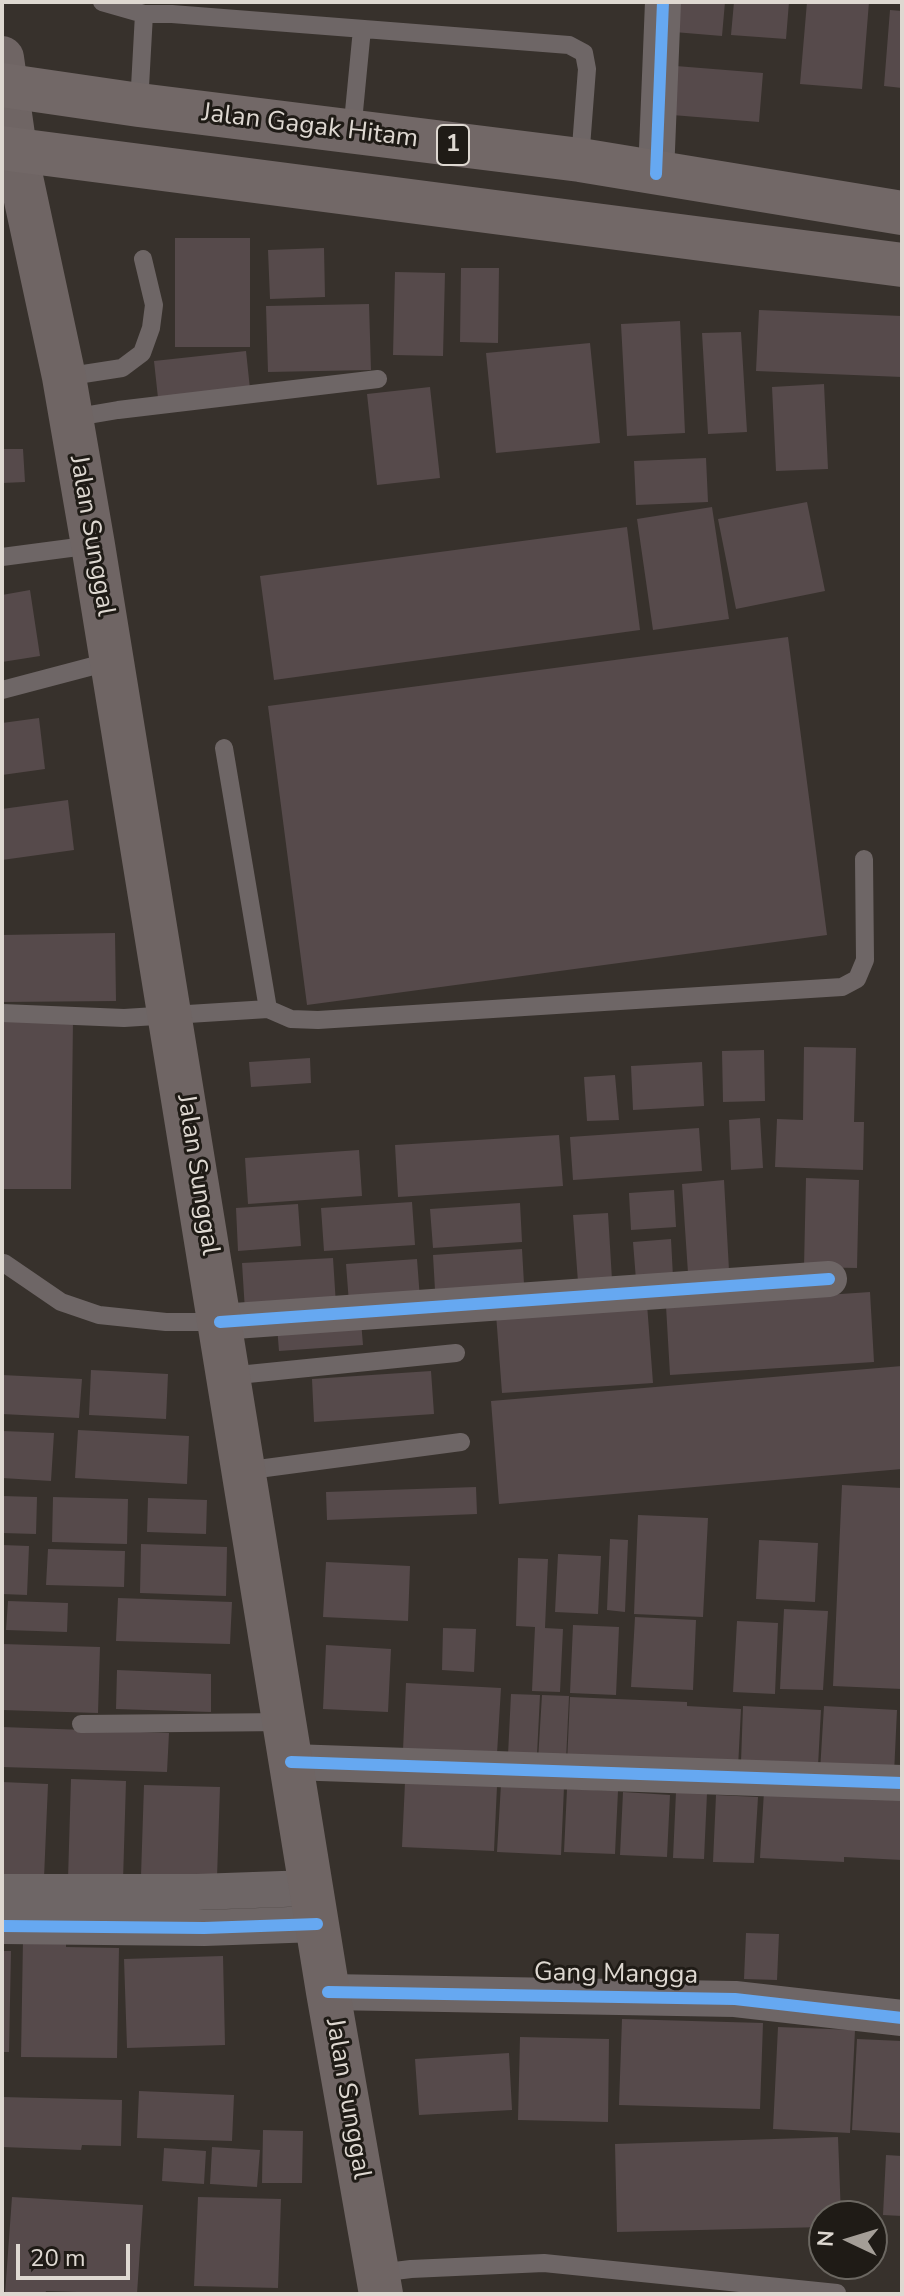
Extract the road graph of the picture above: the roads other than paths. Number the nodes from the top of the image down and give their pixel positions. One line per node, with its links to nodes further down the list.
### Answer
1 (102, 2): 3 (lane)
2 (663, 2): 10 (street)
3 (144, 14): 4 (lane); 6 (lane)
4 (362, 29): 7 (lane); 9 (lane)
5 (3, 76): 6 (highway, Jalan Gagak Hitam / 1); 8 (main road, Jalan Sunggal)
6 (139, 105): 7 (highway, Jalan Gagak Hitam / 1)
7 (352, 132): 9 (highway, Jalan Gagak Hitam / 1)
8 (9, 148): 13 (highway, 1); 15 (main road, Jalan Sunggal)
9 (580, 160): 10 (highway, Jalan Gagak Hitam / 1)
10 (656, 174): 11 (highway, Jalan Gagak Hitam / 1)
11 (902, 213)
12 (143, 259): 15 (lane)
13 (902, 265)
14 (378, 379): 15 (lane)
15 (68, 398): 16 (main road, Jalan Sunggal)
16 (93, 545): 17 (lane); 18 (main road, Jalan Sunggal)
17 (2, 557)
18 (112, 661): 19 (lane); 24 (main road, Jalan Sunggal)
19 (2, 690)
20 (224, 748): 22 (lane)
21 (864, 859): 22 (lane)
22 (268, 1009): 24 (lane)
23 (2, 1013): 24 (lane)
24 (170, 1016): 27 (main road, Jalan Sunggal)
25 (4, 1263): 27 (lane)
26 (829, 1279): 27 (street)
27 (220, 1322): 29 (main road, Jalan Sunggal)
28 (456, 1353): 29 (lane)
29 (228, 1376): 31 (main road, Jalan Sunggal)
30 (461, 1442): 31 (lane)
31 (243, 1471): 33 (main road, Jalan Sunggal)
32 (81, 1724): 33 (lane)
33 (288, 1742): 34 (street); 36 (main road, Jalan Sunggal)
34 (902, 1783)
35 (2, 1892): 36 (street)
36 (314, 1906): 37 (street); 38 (main road, Jalan Sunggal)
37 (2, 1926)
38 (328, 1992): 39 (street, Gang Mangga); 40 (main road, Jalan Sunggal)
39 (902, 2018)
40 (378, 2284): 41 (lane)
41 (837, 2293)

